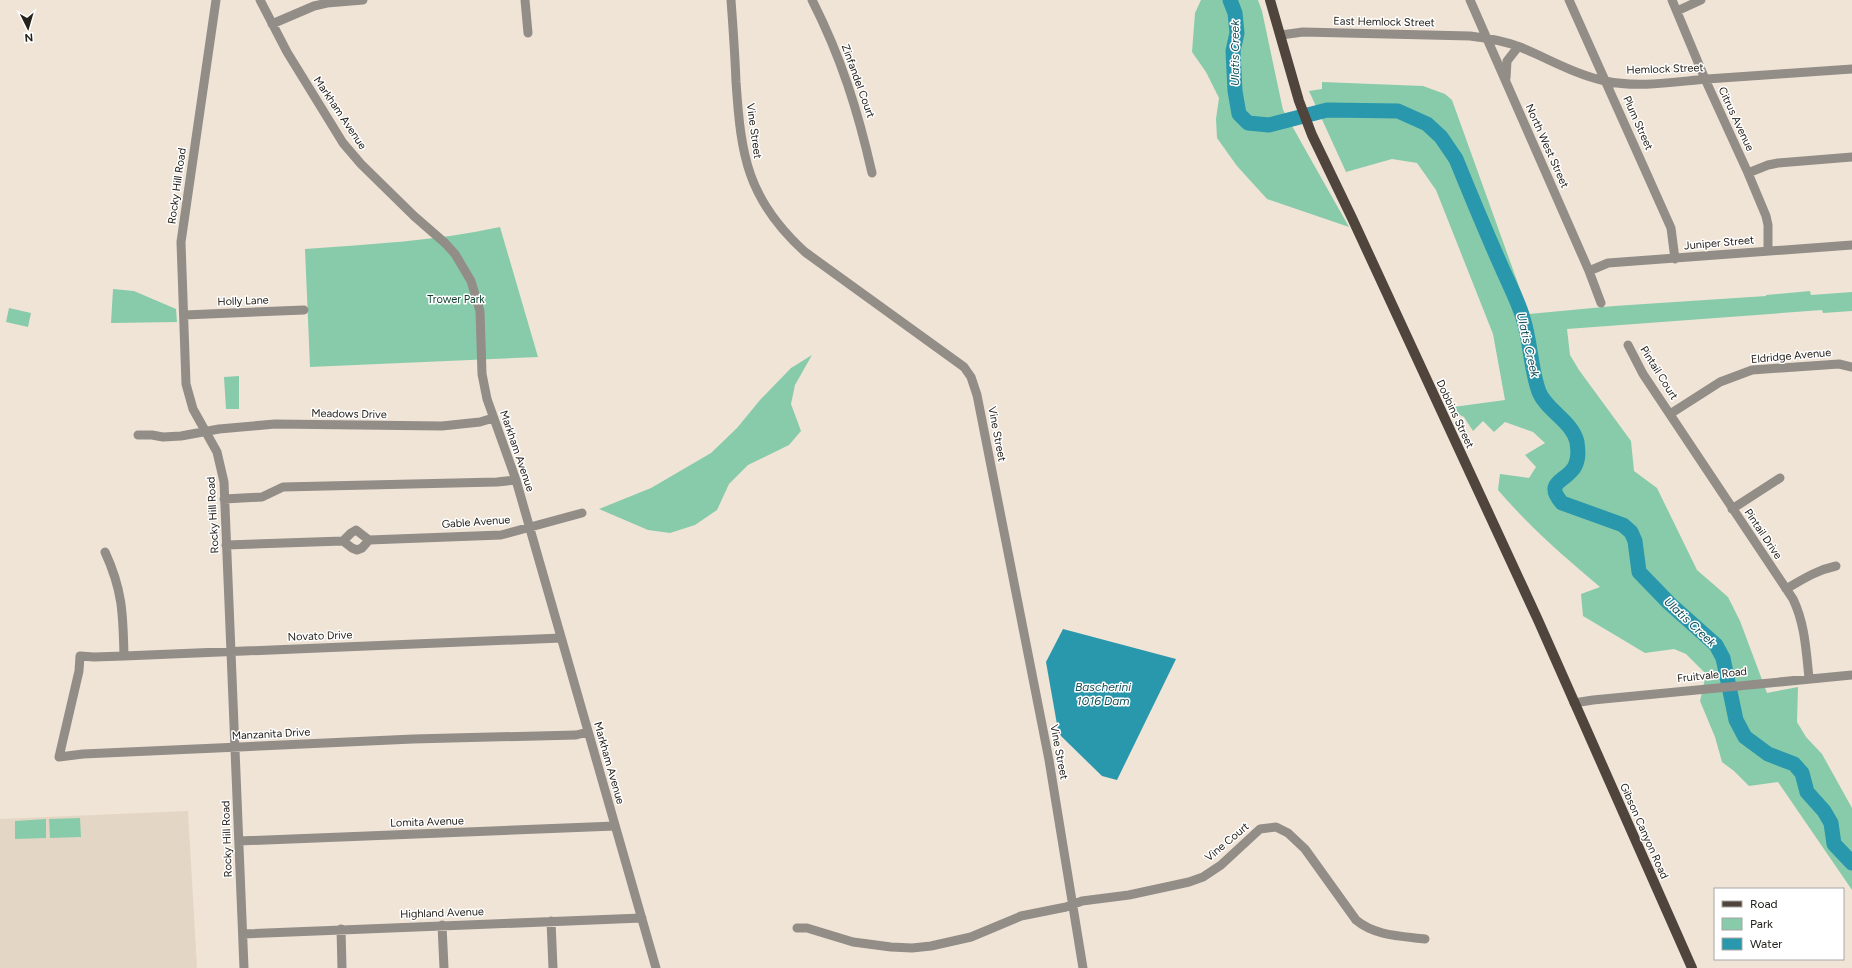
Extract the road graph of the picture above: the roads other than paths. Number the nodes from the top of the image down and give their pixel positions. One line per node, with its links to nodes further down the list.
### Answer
1 (216, 0): 31 (street, Rocky Hill Road)
2 (260, 0): 13 (street, Markham Avenue)
3 (363, 0): 13 (street)
4 (525, 0): 14 (street)
5 (731, 0): 61 (street, Vine Street)
6 (812, 0): 23 (street, Zinfandel Court)
7 (1270, 0): 15 (main road)
8 (1470, 0): 16 (street, North West Street)
9 (1569, 0): 20 (street, Plum Street)
10 (1672, 0): 12 (street, Citrus Avenue)
11 (1701, 0): 12 (street)
12 (1677, 11): 19 (street, Citrus Avenue)
13 (272, 24): 35 (street, Markham Avenue)
14 (528, 34)
15 (1281, 35): 16 (street, East Hemlock Street); 56 (main road, Dobbins Street)
16 (1487, 38): 17 (street, Hemlock Street); 21 (street, North West Street)
17 (1518, 46): 20 (street, Hemlock Street); 21 (street)
18 (1852, 69): 19 (street, Hemlock Street)
19 (1705, 79): 20 (street, Hemlock Street); 24 (street, Citrus Avenue)
20 (1606, 81): 27 (street, Plum Street)
21 (1508, 88): 28 (street, North West Street)
22 (1852, 157): 24 (street)
23 (872, 173)
24 (1748, 173): 26 (street, Citrus Avenue)
25 (1852, 245): 26 (street, Juniper Street)
26 (1768, 251): 27 (street, Juniper Street)
27 (1676, 259): 28 (street, Juniper Street)
28 (1589, 271): 29 (street, North West Street)
29 (1601, 303)
30 (304, 310): 31 (street, Holly Lane)
31 (184, 315): 36 (street, Rocky Hill Road)
32 (1628, 345): 34 (street, Pintail Court)
33 (1852, 367): 34 (street, Eldridge Avenue)
34 (1670, 414): 41 (street, Pintail Drive)
35 (493, 418): 36 (street, Meadows Drive); 39 (street, Markham Avenue)
36 (205, 432): 37 (street, Meadows Drive); 40 (street, Rocky Hill Road)
37 (138, 435)
38 (1780, 478): 41 (street)
39 (516, 480): 40 (street); 43 (street, Markham Avenue)
40 (224, 499): 46 (street, Rocky Hill Road)
41 (1732, 509): 49 (street, Pintail Drive)
42 (582, 513): 43 (street, Gable Avenue)
43 (530, 528): 44 (street, Gable Avenue); 50 (street, Markham Avenue)
44 (369, 540): 45 (street, Gable Avenue); 45 (street, Gable Avenue)
45 (343, 541): 46 (street, Gable Avenue)
46 (226, 546): 51 (street, Rocky Hill Road)
47 (105, 552): 53 (street)
48 (1836, 566): 49 (street)
49 (1786, 589): 55 (street, Pintail Drive)
50 (561, 638): 51 (street, Novato Drive); 57 (street, Markham Avenue)
51 (231, 652): 53 (street, Novato Drive); 58 (street, Rocky Hill Road)
52 (80, 656): 53 (street, Novato Drive); 58 (street, Manzanita Drive)
53 (124, 656)
54 (1852, 675): 55 (street, Fruitvale Road)
55 (1809, 678): 56 (street, Fruitvale Road)
56 (1574, 704): 75 (main road, Gibson Canyon Road)
57 (588, 732): 58 (street, Manzanita Drive); 59 (street, Markham Avenue)
58 (235, 748): 60 (street, Rocky Hill Road)
59 (615, 826): 60 (street, Lomita Avenue); 62 (street, Markham Avenue)
60 (239, 841): 67 (street, Rocky Hill Road)
61 (1073, 904): 65 (street, Vine Court); 68 (street, Vine Court); 74 (street, Vine Street)
62 (642, 918): 63 (street, Highland Avenue); 73 (street, Markham Avenue)
63 (551, 921): 64 (street, Highland Avenue); 72 (street)
64 (442, 925): 66 (street, Highland Avenue); 71 (street)
65 (797, 928)
66 (340, 929): 67 (street, Highland Avenue); 70 (street)
67 (243, 934): 69 (street, Rocky Hill Road)
68 (1425, 939)
69 (244, 968)
70 (342, 968)
71 (444, 968)
72 (553, 968)
73 (656, 968)
74 (1083, 968)
75 (1692, 968)

